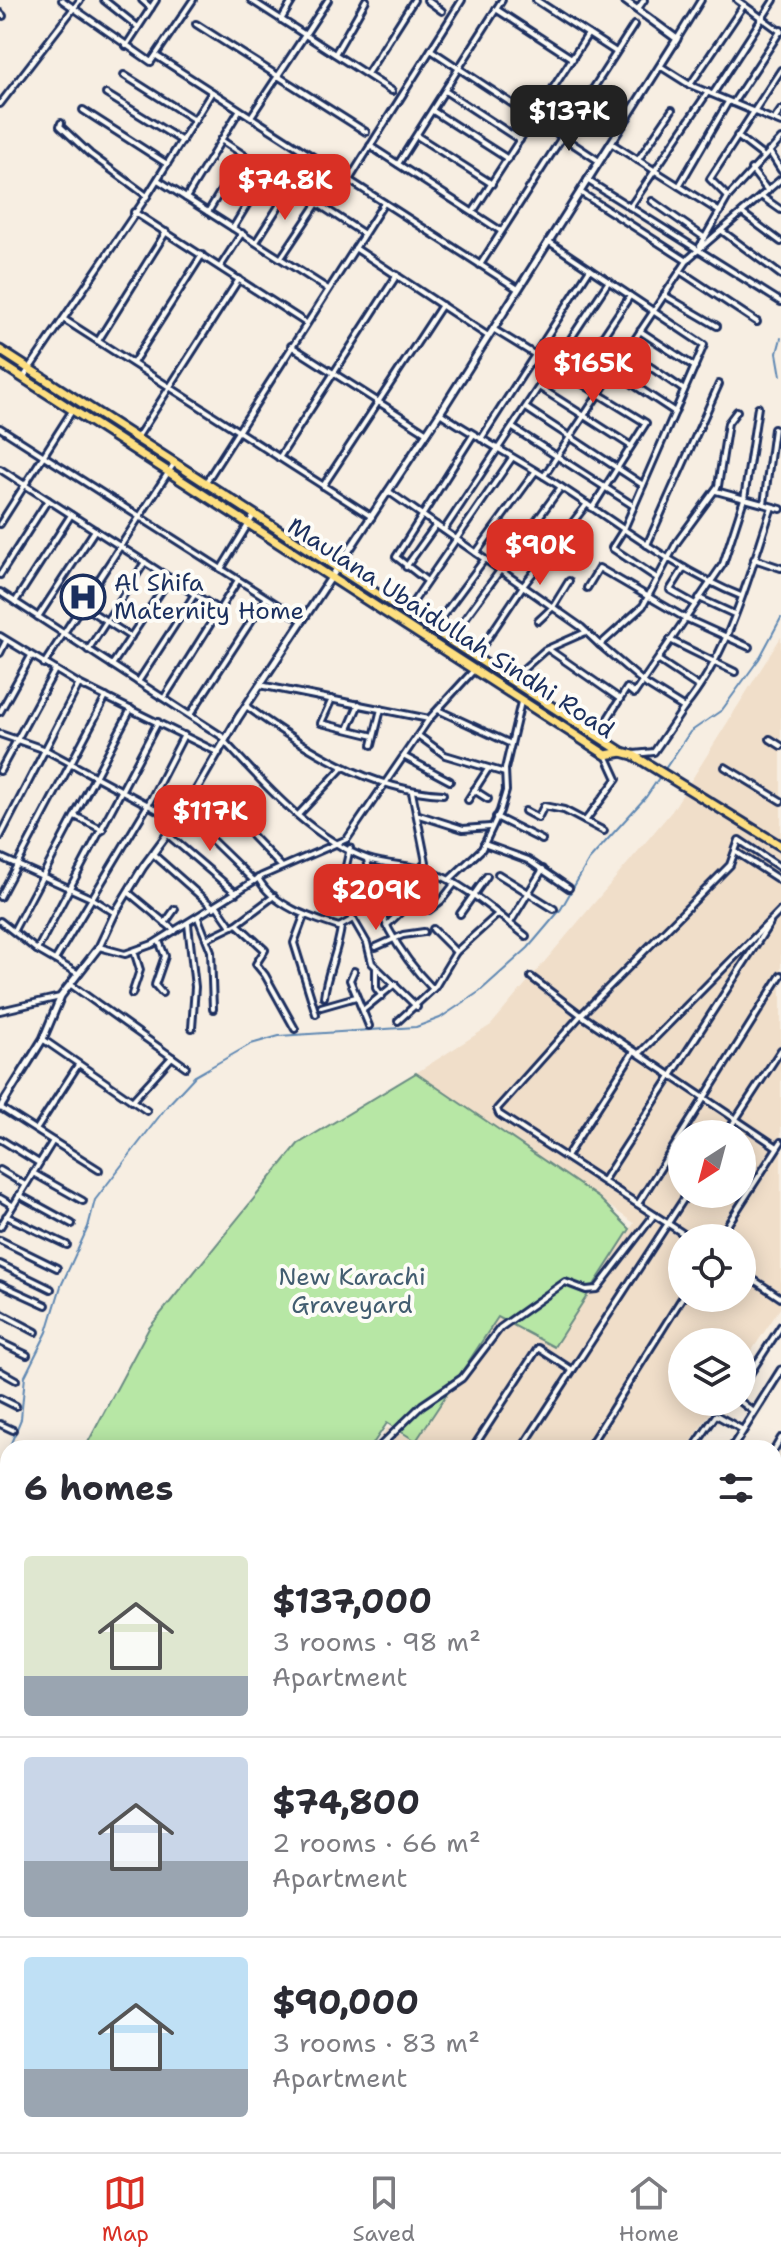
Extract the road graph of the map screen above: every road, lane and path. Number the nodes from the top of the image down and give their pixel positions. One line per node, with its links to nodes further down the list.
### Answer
1 (62, 0): 22 (street)
2 (80, 0): 22 (street)
3 (104, 0): 30 (street)
4 (142, 0): 21 (street)
5 (156, 0): 21 (street)
6 (193, 0): 39 (street)
7 (251, 0): 27 (street)
8 (293, 0): 27 (street)
9 (328, 0): 33 (street)
10 (366, 0): 38 (street)
11 (414, 0): 44 (street)
12 (427, 0): 25 (street)
13 (462, 0): 36 (street)
14 (502, 0): 23 (street)
15 (536, 0): 32 (street)
16 (624, 0): 24 (street)
17 (644, 0): 24 (street)
18 (701, 0): 34 (street)
19 (774, 0): 26 (street)
20 (740, 2): 26 (street); 47 (street)
21 (151, 8): 30 (street)
22 (72, 9): 35 (street); 54 (street)
23 (496, 9): 40 (street); 42 (street)
24 (637, 10): 34 (street)
25 (442, 11)
26 (762, 18): 31 (street); 51 (street)
27 (281, 20): 33 (street)
28 (196, 24): 46 (street)
29 (634, 25): 37 (street)
30 (138, 27): 35 (street)
31 (781, 31): 53 (street)
32 (588, 34): 37 (street); 40 (street)
33 (306, 35): 38 (street); 46 (street)
34 (677, 39): 41 (street)
35 (126, 46): 39 (street)
36 (431, 50): 42 (street); 76 (street)
37 (616, 52): 70 (street)
38 (335, 54): 44 (street)
39 (158, 57): 50 (street)
40 (573, 59): 62 (street)
41 (659, 66): 47 (street); 75 (street)
42 (459, 68): 48 (street); 62 (street)
43 (781, 70): 60 (street)
44 (367, 74): 49 (street)
45 (124, 75): 63 (street)
46 (278, 76): 61 (street); 67 (street)
47 (690, 85): 51 (street)
48 (445, 90): 59 (street); 73 (street)
49 (392, 91)
50 (212, 92): 58 (street); 63 (street)
51 (710, 93): 53 (street); 88 (street)
52 (106, 94): 74 (street)
53 (731, 102): 60 (street); 95 (street)
54 (0, 104)
55 (83, 110): 83 (street)
56 (672, 110): 81 (street)
57 (781, 110): 64 (street)
58 (239, 111): 61 (street); 72 (street)
59 (432, 111): 68 (street); 80 (street)
60 (753, 111): 64 (street); 69 (street)
61 (251, 117): 91 (street)
62 (534, 118): 70 (street); 73 (street)
63 (195, 120): 74 (street)
64 (774, 120): 66 (street)
65 (61, 123): 98 (street)
66 (781, 123)
67 (366, 132)
68 (416, 136): 84 (street); 93 (street)
69 (737, 136): 79 (street); 100 (street)
70 (562, 137): 82 (street); 114 (street)
71 (781, 139): 77 (street)
72 (221, 140): 78 (street); 101 (street)
73 (520, 140): 80 (street)
74 (182, 141): 83 (street)
75 (611, 143): 81 (street); 82 (street)
76 (370, 146): 84 (street); 91 (street)
77 (769, 151): 79 (street); 86 (street)
78 (243, 155): 87 (street); 108 (street)
79 (763, 156): 85 (street)
80 (508, 159): 93 (street)
81 (638, 160): 88 (street)
82 (599, 161): 92 (street)
83 (167, 164): 90 (street)
84 (398, 164): 109 (street)
85 (751, 169): 96 (street); 100 (street)
86 (781, 170)
87 (267, 171): 94 (street); 112 (street)
88 (656, 171): 95 (street); 105 (street)
89 (781, 179): 96 (street)
90 (157, 180): 98 (street); 101 (street)
91 (349, 180): 104 (street)
92 (587, 180): 97 (street); 105 (street)
93 (492, 184): 109 (street)
94 (291, 186): 103 (street); 120 (street)
95 (679, 186): 110 (street)
96 (768, 191): 99 (street)
97 (580, 192): 119 (street); 126 (street)
98 (147, 196): 107 (street)
99 (761, 196): 106 (street); 111 (street)
100 (728, 197): 110 (street)
101 (186, 198): 108 (street)
102 (652, 201): 118 (street)
103 (317, 203): 117 (street); 125 (street)
104 (384, 203): 117 (street); 127 (street)
105 (630, 207): 123 (street)
106 (781, 210)
107 (134, 212): 115 (street); 142 (street)
108 (208, 212): 112 (street)
109 (473, 212): 114 (street)
110 (720, 212): 118 (street)
111 (742, 213): 113 (street); 121 (street)
112 (233, 228): 116 (street)
113 (721, 230): 123 (street); 132 (street)
114 (501, 231): 127 (street)
115 (166, 232): 124 (street); 149 (street)
116 (242, 233): 120 (street); 128 (street)
117 (364, 234): 122 (street)
118 (705, 238): 123 (street)
119 (548, 241): 129 (street); 136 (street)
120 (256, 242): 125 (street)
121 (781, 242)
122 (355, 248): 131 (street); 135 (street)
123 (697, 251): 126 (street); 139 (street)
124 (202, 255): 128 (street); 157 (street)
125 (281, 258): 135 (street)
126 (687, 261): 130 (street)
127 (480, 265): 136 (street)
128 (220, 267): 133 (street)
129 (590, 269): 134 (street); 154 (street)
130 (680, 271): 137 (street); 143 (street)
131 (397, 275): 140 (street); 162 (street)
132 (781, 275)
133 (239, 279): 144 (street); 165 (street)
134 (609, 281): 138 (street); 150 (street)
135 (328, 289): 144 (street)
136 (518, 289): 146 (street)
137 (663, 295): 141 (street); 145 (street)
138 (630, 296): 141 (street); 155 (street)
139 (781, 302)
140 (442, 305): 148 (street); 169 (street)
141 (652, 311): 147 (street); 159 (street)
142 (65, 320): 149 (street); 160 (street)
143 (757, 322)
144 (306, 323): 151 (street)
145 (717, 326)
146 (493, 329): 148 (street); 154 (street)
147 (639, 331): 153 (street); 159 (street)
148 (488, 336): 175 (street)
149 (98, 341): 157 (street)
150 (569, 342): 155 (street); 158 (street)
151 (291, 346): 162 (street); 180 (street)
152 (0, 350): 160 (main road, Maulana Ubaidullah Sindhi Road)
153 (626, 351): 161 (street); 167 (street)
154 (534, 354): 158 (street); 185 (street)
155 (590, 356): 161 (street)
156 (0, 363): 163 (main road, Maulana Ubaidullah Sindhi Road)
157 (133, 363): 165 (street)
158 (553, 367): 166 (street); 168 (street)
159 (695, 367): 167 (street)
160 (28, 368): 163 (street); 183 (main road, Maulana Ubaidullah Sindhi Road)
161 (613, 371): 168 (street); 174 (street)
162 (333, 374): 169 (street); 190 (street)
163 (23, 378): 172 (main road, Maulana Ubaidullah Sindhi Road)
164 (719, 384): 225 (street)
165 (170, 387): 180 (street); 183 (street)
166 (539, 387): 171 (street); 176 (street)
167 (684, 390): 174 (street)
168 (597, 394): 176 (street); 186 (street)
169 (378, 402): 181 (street); 201 (street)
170 (758, 407): 206 (street)
171 (526, 408): 178 (street); 184 (street)
172 (72, 411): 188 (street); 195 (main road, Maulana Ubaidullah Sindhi Road)
173 (737, 411): 205 (street)
174 (675, 412): 200 (street)
175 (440, 413): 181 (street); 182 (street)
176 (585, 416): 184 (street); 186 (street)
177 (0, 428): 188 (street)
178 (513, 428): 187 (street); 189 (street)
179 (774, 429): 208 (street)
180 (237, 430): 190 (street); 198 (street)
181 (427, 433): 204 (street)
182 (473, 435): 185 (street); 215 (street)
183 (137, 438): 192 (main road, Maulana Ubaidullah Sindhi Road)
184 (571, 438): 189 (street); 193 (street)
185 (481, 439): 187 (street)
186 (631, 446): 193 (street)
187 (499, 449): 191 (street); 223 (street)
188 (44, 457): 199 (street); 216 (street)
189 (558, 457): 197 (street); 203 (street)
190 (279, 458): 201 (street)
191 (512, 458): 196 (street); 224 (street)
192 (175, 462): 195 (street); 198 (main road, Maulana Ubaidullah Sindhi Road)
193 (617, 468): 200 (street); 203 (street)
194 (0, 470): 199 (street)
195 (168, 471): 216 (street); 218 (main road, Maulana Ubaidullah Sindhi Road)
196 (535, 472): 197 (street); 227 (street)
197 (544, 476): 202 (street)
198 (206, 482): 213 (main road, Maulana Ubaidullah Sindhi Road)
199 (25, 485): 207 (street); 219 (street)
200 (643, 485): 210 (street)
201 (323, 486): 217 (street)
202 (561, 487): 209 (street); 237 (street)
203 (605, 487): 209 (street); 210 (street)
204 (388, 491): 215 (street); 217 (street)
205 (716, 491): 206 (street); 229 (street)
206 (744, 499): 208 (street); 245 (street)
207 (48, 500): 214 (street); 238 (street)
208 (764, 504): 211 (street)
209 (590, 506): 221 (street); 246 (street)
210 (634, 506): 221 (street)
211 (772, 507): 212 (street); 230 (street)
212 (781, 509)
213 (256, 513): 218 (street); 232 (main road, Maulana Ubaidullah Sindhi Road)
214 (71, 515): 222 (street); 254 (street)
215 (423, 516): 220 (street); 233 (street)
216 (139, 517): 226 (street); 236 (street)
217 (372, 517): 232 (street)
218 (250, 523): 236 (street); 239 (main road, Maulana Ubaidullah Sindhi Road)
219 (0, 524)
220 (436, 525): 223 (street); 233 (street)
221 (624, 529): 225 (street); 241 (street)
222 (95, 530): 226 (street); 260 (street)
223 (444, 530): 224 (street)
224 (456, 539): 227 (street); 243 (street)
225 (647, 545): 229 (street)
226 (120, 546): 231 (street); 255 (street)
227 (476, 553): 228 (street)
228 (484, 559): 237 (street); 265 (street)
229 (669, 559): 234 (street); 241 (street)
230 (754, 559): 235 (street); 250 (street)
231 (145, 562): 240 (street); 262 (street)
232 (339, 567): 239 (street); 258 (main road, Maulana Ubaidullah Sindhi Road)
233 (406, 567): 243 (street)
234 (684, 568): 245 (street); 253 (street)
235 (781, 568)
236 (221, 569): 242 (street)
237 (500, 570): 246 (street); 271 (street)
238 (0, 575)
239 (333, 576): 263 (street); 285 (main road, Maulana Ubaidullah Sindhi Road)
240 (170, 578): 249 (street); 270 (street)
241 (658, 579): 252 (street)
242 (238, 580): 251 (street); 257 (street)
243 (427, 581): 258 (street)
244 (569, 581): 256 (street)
245 (709, 583): 250 (street); 253 (street)
246 (523, 586): 256 (street); 280 (street)
247 (587, 588): 252 (street)
248 (0, 592): 254 (street)
249 (195, 594): 257 (street); 290 (street)
250 (741, 596): 259 (street)
251 (266, 598): 263 (street); 306 (street)
252 (647, 598): 261 (street); 274 (street)
253 (697, 601): 259 (street); 261 (street)
254 (15, 602): 260 (street)
255 (82, 605): 262 (street); 267 (street)
256 (553, 607): 264 (street); 266 (street)
257 (219, 610): 295 (street)
258 (407, 611): 265 (main road, Maulana Ubaidullah Sindhi Road)
259 (734, 614): 269 (street)
260 (38, 617): 267 (street)
261 (685, 618): 269 (street); 273 (street)
262 (107, 621): 270 (street); 277 (street)
263 (303, 621): 292 (street)
264 (538, 621)
265 (433, 629): 271 (main road, Maulana Ubaidullah Sindhi Road)
266 (586, 632): 274 (street); 276 (street)
267 (63, 634): 277 (street); 283 (street)
268 (0, 636): 272 (street)
269 (725, 636): 275 (street); 282 (street)
270 (131, 637): 284 (street)
271 (450, 639): 280 (main road, Maulana Ubaidullah Sindhi Road)
272 (7, 640): 278 (street); 279 (street)
273 (670, 640): 281 (street); 282 (street)
274 (600, 645): 289 (street)
275 (749, 647)
276 (548, 649): 288 (street); 297 (street)
277 (88, 650): 284 (street)
278 (0, 653)
279 (31, 656): 283 (street); 305 (street)
280 (476, 656): 288 (main road, Maulana Ubaidullah Sindhi Road)
281 (657, 659): 289 (street); 293 (street)
282 (712, 663): 287 (street); 293 (street)
283 (44, 664): 286 (street)
284 (112, 665): 290 (street)
285 (475, 669): 298 (main road, Maulana Ubaidullah Sindhi Road); 304 (street)
286 (55, 670): 291 (street); 317 (street)
287 (735, 672)
288 (512, 679): 311 (main road, Maulana Ubaidullah Sindhi Road)
289 (644, 679): 297 (street); 302 (street)
290 (138, 682): 295 (street)
291 (79, 684): 294 (street); 321 (street)
292 (260, 685): 296 (street); 300 (street)
293 (699, 687): 302 (street)
294 (106, 697): 303 (street); 327 (street)
295 (164, 698): 306 (street)
296 (332, 699): 299 (street); 309 (street)
297 (620, 699): 311 (street)
298 (521, 700): 318 (street); 324 (main road, Maulana Ubaidullah Sindhi Road)
299 (359, 704): 301 (street); 309 (street)
300 (246, 706): 316 (street); 328 (street)
301 (381, 708): 307 (street); 313 (street)
302 (684, 708): 325 (street)
303 (131, 709): 308 (street); 333 (street)
304 (438, 710): 307 (street); 318 (street)
305 (0, 712)
306 (190, 715): 316 (street)
307 (429, 719): 314 (street)
308 (158, 722): 312 (street); 337 (street)
309 (348, 729): 313 (street)
310 (0, 734): 317 (street)
311 (598, 734): 322 (main road, Maulana Ubaidullah Sindhi Road)
312 (184, 735): 323 (street); 343 (street)
313 (374, 736): 319 (street)
314 (419, 736): 326 (street); 330 (street)
315 (770, 739): 320 (street)
316 (226, 740): 323 (street); 346 (street)
317 (17, 743): 321 (street); 331 (street)
318 (511, 744): 332 (street)
319 (372, 745)
320 (781, 746)
321 (46, 750): 327 (street); 357 (street)
322 (622, 752): 324 (main road, Maulana Ubaidullah Sindhi Road); 325 (main road)
323 (219, 753): 345 (street)
324 (606, 755): 351 (street)
325 (633, 755): 361 (main road)
326 (405, 757): 334 (street); 335 (street)
327 (72, 763): 333 (street); 367 (street)
328 (343, 767): 335 (street); 346 (street)
329 (725, 767): 342 (street)
330 (489, 768): 332 (street); 336 (street)
331 (0, 771)
332 (505, 773): 349 (street)
333 (97, 776): 337 (street); 348 (street)
334 (450, 781)
335 (389, 782): 338 (street); 359 (street)
336 (474, 790): 340 (street); 341 (street)
337 (121, 791): 343 (street); 353 (street)
338 (412, 792): 339 (street); 347 (street)
339 (443, 794)
340 (488, 799)
341 (468, 800)
342 (781, 801)
343 (148, 805): 350 (street); 386 (street)
344 (525, 811): 351 (street)
345 (183, 813): 350 (street); 375 (street)
346 (298, 815): 359 (street)
347 (419, 815): 352 (street); 370 (street)
348 (75, 816): 353 (street); 374 (street)
349 (496, 817): 352 (street); 358 (street)
350 (176, 820): 355 (street)
351 (585, 821): 354 (street)
352 (490, 827): 360 (street)
353 (103, 830): 379 (street)
354 (604, 831)
355 (166, 833): 364 (street); 382 (street)
356 (252, 836): 368 (street)
357 (0, 837)
358 (542, 840)
359 (339, 843): 362 (street); 368 (street)
360 (484, 844): 371 (street); 376 (street)
361 (781, 846)
362 (350, 848): 366 (street); 398 (street)
363 (736, 852): 369 (street); 377 (street); 441 (street)
364 (152, 853): 381 (street); 388 (street)
365 (0, 857): 367 (street)
366 (367, 858): 370 (street); 406 (street)
367 (17, 865): 374 (street); 385 (street)
368 (281, 866): 375 (street)
369 (781, 868)
370 (420, 869): 376 (street)
371 (543, 869): 378 (street); 380 (street)
372 (498, 874): 380 (street)
373 (487, 876): 383 (street)
374 (42, 877): 379 (street); 408 (street)
375 (256, 880): 382 (street); 384 (street)
376 (452, 881): 383 (street); 391 (street)
377 (781, 881)
378 (569, 888)
379 (71, 889): 386 (street); 417 (street)
380 (531, 891): 390 (street); 401 (street)
381 (128, 892): 393 (street); 400 (street)
382 (236, 893): 388 (street)
383 (473, 895): 394 (street); 395 (street)
384 (274, 896): 396 (street); 404 (street)
385 (0, 897)
386 (93, 899): 393 (street); 420 (street)
387 (408, 905): 406 (street)
388 (215, 907): 397 (street); 404 (street)
389 (175, 909): 400 (street)
390 (554, 909)
391 (429, 910)
392 (781, 910): 402 (street)
393 (115, 913): 415 (street)
394 (460, 914)
395 (498, 914): 401 (street); 419 (street)
396 (304, 916): 405 (street); 440 (street)
397 (198, 918): 403 (street); 412 (street)
398 (353, 919): 405 (street); 421 (street)
399 (0, 921): 408 (street)
400 (165, 923): 409 (street)
401 (510, 923): 411 (street)
402 (770, 923): 448 (street); 452 (street)
403 (188, 924): 409 (street); 444 (street)
404 (234, 925): 412 (street); 445 (street)
405 (341, 926): 433 (street)
406 (386, 926): 413 (street)
407 (433, 929): 419 (street)
408 (14, 930): 417 (street)
409 (175, 931): 414 (street)
410 (424, 932): 413 (street)
411 (526, 936)
412 (208, 938): 437 (street)
413 (393, 939): 416 (street); 428 (street)
414 (159, 941): 418 (street); 429 (street)
415 (99, 947): 418 (street); 423 (street)
416 (376, 947)
417 (37, 950): 420 (street)
418 (134, 951): 430 (street)
419 (456, 952): 428 (street)
420 (55, 960): 423 (street)
421 (376, 968): 427 (street); 432 (street)
422 (354, 971): 434 (street)
423 (77, 973): 426 (street)
424 (781, 975): 453 (street)
425 (531, 977): 441 (street)
426 (70, 984): 431 (street); 449 (street)
427 (395, 984): 432 (street); 436 (street)
428 (433, 989): 436 (street)
429 (162, 993)
430 (132, 994)
431 (61, 996): 439 (street); 446 (street)
432 (382, 996): 438 (street)
433 (324, 997)
434 (356, 997): 435 (street); 438 (street)
435 (321, 1007)
436 (417, 1007): 442 (street)
437 (213, 1009)
438 (362, 1010): 443 (street)
439 (0, 1011)
440 (316, 1014)
441 (581, 1015): 448 (street); 465 (street)
442 (398, 1021)
443 (369, 1026)
444 (192, 1028)
445 (295, 1029)
446 (43, 1039): 450 (street); 455 (street)
447 (781, 1050): 458 (street)
448 (637, 1052): 452 (street); 465 (street)
449 (172, 1057): 451 (street); 454 (street)
450 (79, 1064): 454 (street); 459 (street)
451 (186, 1067)
452 (672, 1076): 453 (street); 470 (street)
453 (702, 1098): 457 (street); 475 (street)
454 (132, 1101): 456 (street)
455 (0, 1108): 459 (street)
456 (147, 1111)
457 (734, 1120)
458 (736, 1120)
459 (36, 1130): 462 (street)
460 (756, 1134): 464 (street)
461 (0, 1139): 466 (street)
462 (53, 1141): 466 (street); 468 (street)
463 (781, 1142): 464 (street)
464 (777, 1147): 482 (street)
465 (566, 1157): 470 (street)
466 (39, 1163): 469 (street)
467 (0, 1170): 471 (street)
468 (99, 1170)
469 (33, 1173): 471 (street); 474 (street)
470 (603, 1181): 475 (street)
471 (25, 1185): 472 (street)
472 (19, 1195): 476 (street); 480 (street)
473 (0, 1198): 476 (street)
474 (83, 1201)
475 (638, 1204): 478 (street)
476 (12, 1205): 479 (street)
477 (678, 1208): 481 (street)
478 (654, 1215): 481 (street); 511 (street)
479 (6, 1216): 483 (street); 485 (street)
480 (72, 1224)
481 (668, 1224): 500 (street)
482 (728, 1224)
483 (0, 1227)
484 (0, 1240): 487 (street)
485 (67, 1245)
486 (0, 1264): 490 (street)
487 (57, 1268)
488 (756, 1281): 491 (street)
489 (0, 1284): 492 (street)
490 (51, 1289)
491 (781, 1298)
492 (46, 1305)
493 (673, 1312): 514 (street)
494 (0, 1313): 496 (street)
495 (781, 1326): 499 (street)
496 (36, 1332)
497 (0, 1342): 498 (street)
498 (27, 1355)
499 (756, 1364)
500 (572, 1370): 512 (street); 513 (street)
501 (781, 1370): 506 (street)
502 (0, 1371): 503 (street)
503 (16, 1380)
504 (0, 1398): 505 (street)
505 (16, 1406)
506 (756, 1409)
507 (752, 1416): 510 (street)
508 (0, 1424): 509 (street)
509 (13, 1430)
510 (743, 1430): 515 (street); 516 (street)
511 (386, 1440)
512 (478, 1440)
513 (527, 1440)
514 (593, 1440)
515 (699, 1440)
516 (737, 1440)

